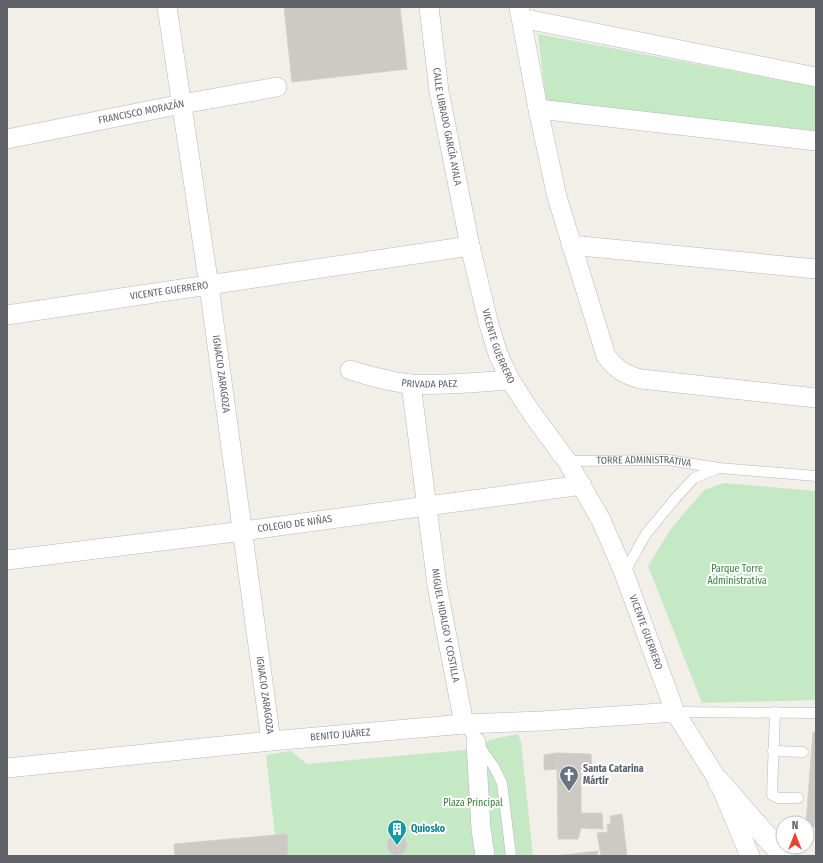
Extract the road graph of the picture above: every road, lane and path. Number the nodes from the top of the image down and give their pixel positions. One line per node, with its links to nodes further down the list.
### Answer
1 (167, 7): 6 (street, IGNACIO ZARAGOZA)
2 (428, 7): 11 (street, CALLE LIBRADO GARCÍA AYALA)
3 (520, 13): 4 (street); 7 (street)
4 (816, 77)
5 (277, 87): 6 (street, FRANCISCO MORAZÁN)
6 (182, 104): 8 (street, FRANCISCO MORAZÁN); 13 (street, IGNACIO ZARAGOZA)
7 (538, 109): 9 (street); 10 (street)
8 (7, 139)
9 (816, 141)
10 (571, 245): 12 (street); 18 (street)
11 (470, 246): 13 (street, VICENTE GUERRERO); 16 (street, VICENTE GUERRERO)
12 (816, 269)
13 (209, 286): 14 (street, VICENTE GUERRERO); 24 (street, IGNACIO ZARAGOZA)
14 (7, 315)
15 (350, 370): 17 (street, PRIVADA PAEZ)
16 (510, 380): 17 (street, PRIVADA PAEZ); 19 (street, VICENTE GUERRERO)
17 (411, 384): 23 (street, MIGUEL HIDALGO Y COSTILLA)
18 (816, 398)
19 (567, 461): 20 (lane, TORRE ADMINISTRATIVA); 22 (street, VICENTE GUERRERO)
20 (719, 468): 21 (lane, TORRE ADMINISTRATIVA); 26 (lane, TORRE ADMINISTRATIVA)
21 (816, 476)
22 (582, 484): 23 (street, COLEGIO DE NIÑAS); 26 (street, VICENTE GUERRERO)
23 (426, 506): 24 (street, COLEGIO DE NIÑAS); 30 (street, MIGUEL HIDALGO Y COSTILLA)
24 (243, 532): 25 (street, COLEGIO DE NIÑAS); 31 (street, IGNACIO ZARAGOZA)
25 (7, 560)
26 (624, 573): 27 (street, VICENTE GUERRERO)
27 (675, 712): 28 (lane); 30 (street, BENITO JUÁREZ); 36 (street, VICENTE GUERRERO)
28 (776, 712): 29 (lane); 33 (lane)
29 (816, 713)
30 (464, 724): 31 (street, BENITO JUÁREZ); 32 (lane, MIGUEL HIDALGO Y COSTILLA)
31 (271, 741): 35 (street, BENITO JUÁREZ)
32 (476, 742): 38 (street); 39 (lane, MIGUEL HIDALGO Y COSTILLA)
33 (773, 751): 34 (lane); 37 (lane)
34 (803, 752)
35 (7, 768)
36 (719, 782): 40 (street, VICENTE GUERRERO); 41 (main road)
37 (798, 798)
38 (486, 856)
39 (511, 856)
40 (750, 856)
41 (786, 856)

